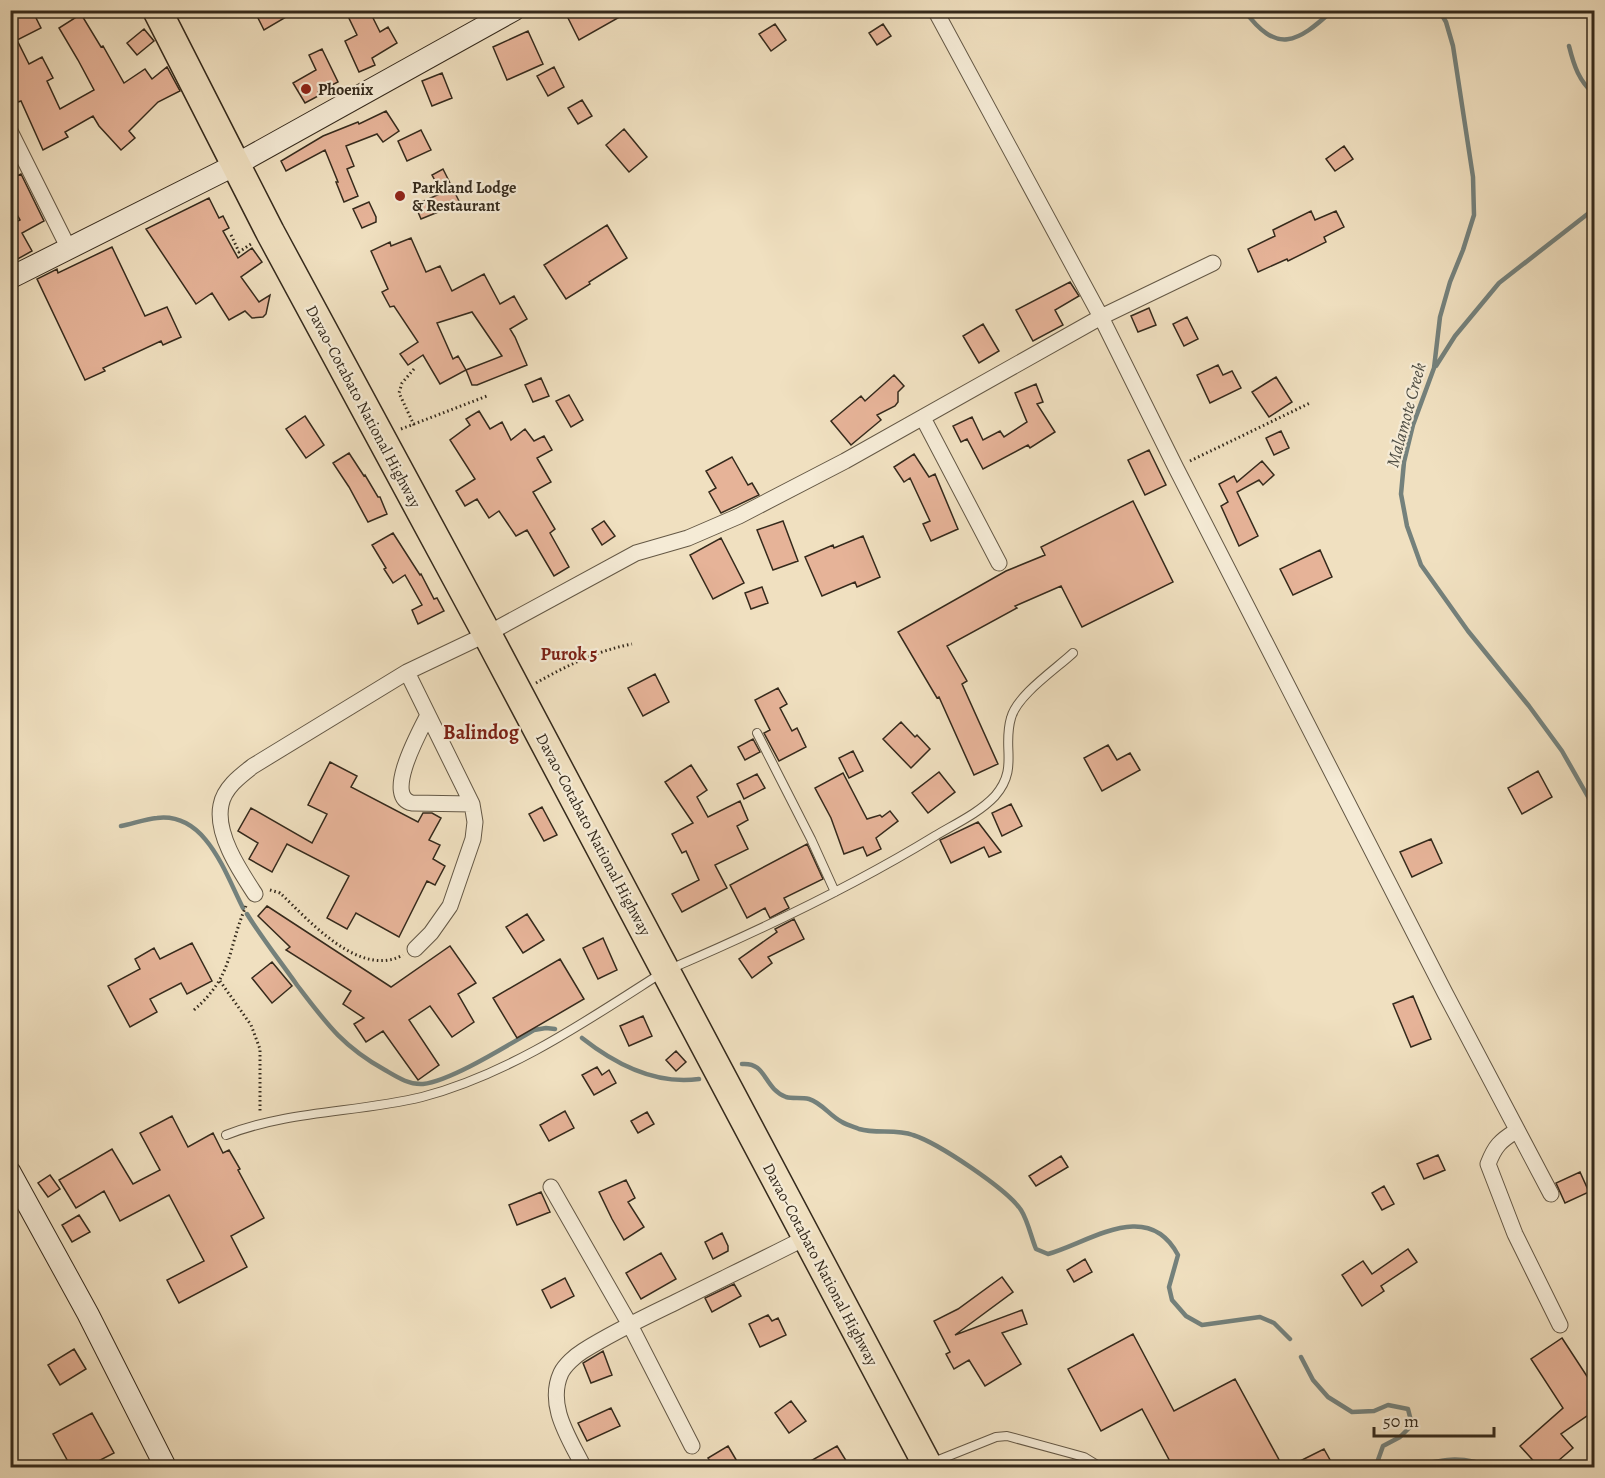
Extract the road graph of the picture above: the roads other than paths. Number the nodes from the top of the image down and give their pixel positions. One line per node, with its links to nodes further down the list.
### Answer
1 (157, 10): 5 (highway, Davao-Cotabato National Highway)
2 (514, 10): 5 (street)
3 (935, 10): 9 (street)
4 (10, 131): 6 (street)
5 (237, 164): 6 (street); 12 (highway, Davao-Cotabato National Highway)
6 (69, 249): 8 (street)
7 (1213, 263): 9 (street)
8 (10, 278)
9 (1101, 317): 10 (street); 22 (street)
10 (923, 418): 11 (street); 12 (street)
11 (999, 563)
12 (487, 634): 14 (street); 21 (highway, Davao-Cotabato National Highway)
13 (1073, 653): 18 (lane)
14 (407, 672): 15 (street); 19 (street)
15 (428, 715): 17 (street); 17 (street)
16 (757, 733): 18 (lane)
17 (472, 804): 20 (street)
18 (835, 892): 21 (lane)
19 (255, 894)
20 (415, 949)
21 (666, 970): 23 (lane); 27 (highway, Davao-Cotabato National Highway)
22 (1516, 1131): 26 (street); 29 (street)
23 (226, 1136)
24 (10, 1172): 32 (street)
25 (551, 1187): 28 (street)
26 (1551, 1194)
27 (807, 1237): 28 (street); 31 (highway, Davao-Cotabato National Highway)
28 (630, 1325): 30 (street); 33 (street)
29 (1560, 1325)
30 (692, 1446)
31 (928, 1466): 34 (lane)
32 (166, 1467)
33 (584, 1467)
34 (1102, 1467)

